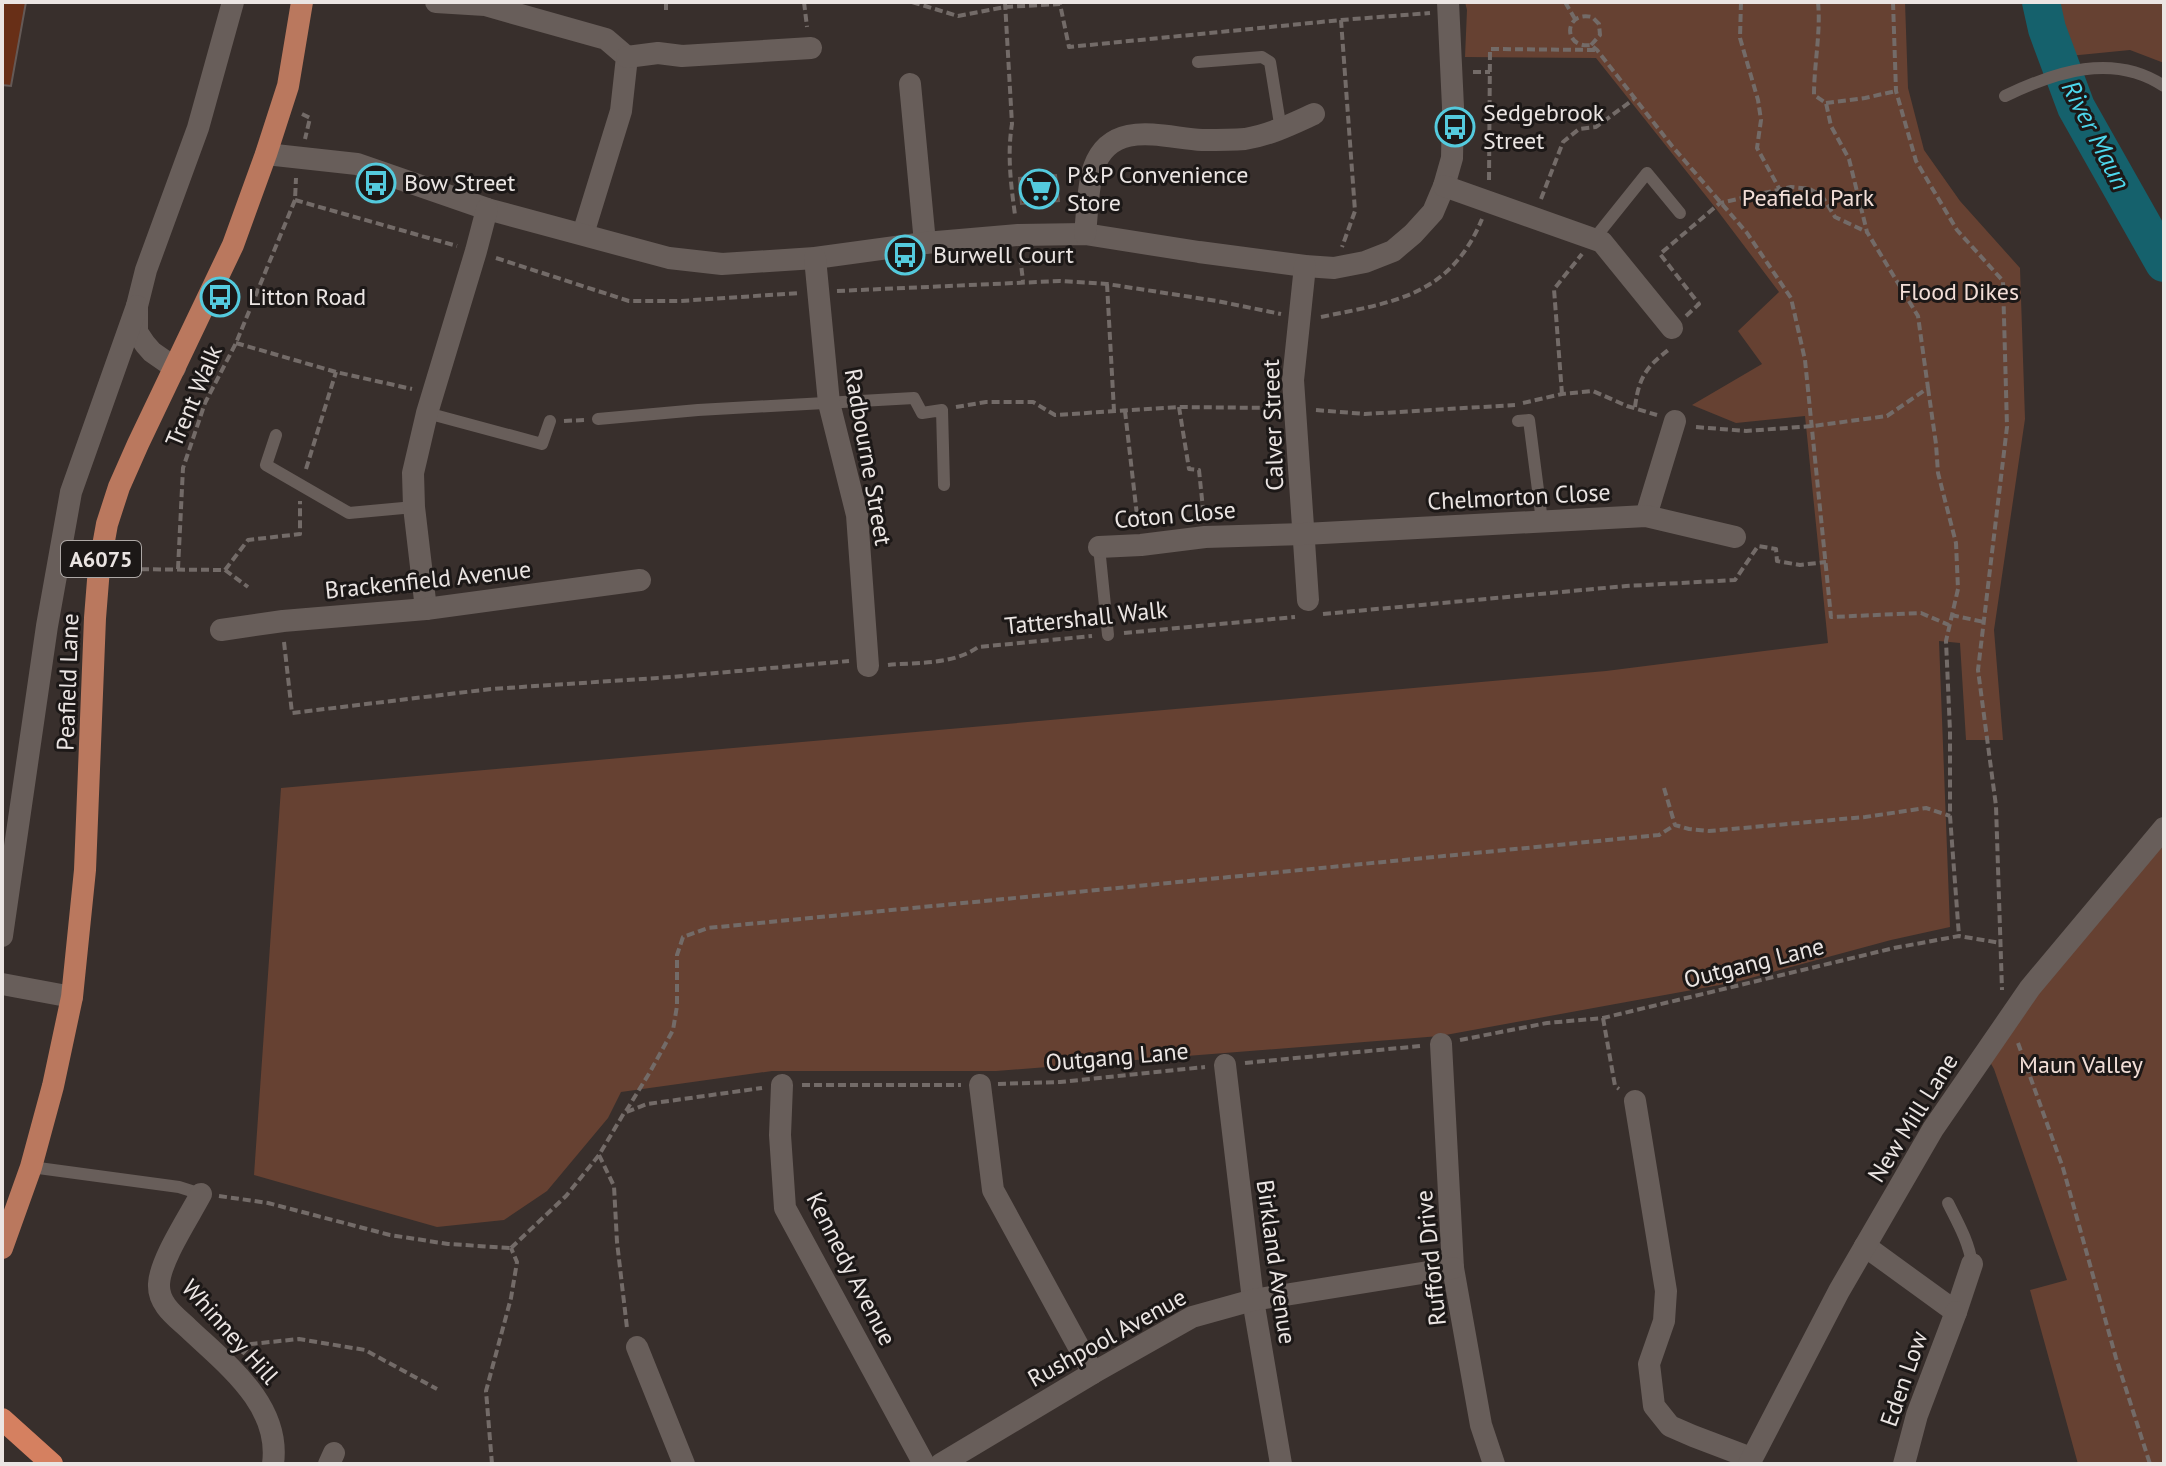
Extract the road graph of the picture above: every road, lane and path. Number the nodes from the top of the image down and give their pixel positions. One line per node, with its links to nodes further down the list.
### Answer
1 (233, 2): 49 (street)
2 (302, 2): 29 (main road, Peafield Lane / A6075)
3 (436, 2): 19 (street)
4 (666, 2): 13 (path)
5 (804, 2): 16 (path)
6 (912, 2): 11 (path)
7 (1565, 2): 14 (path)
8 (1741, 2): 31 (path)
9 (1818, 2): 26 (path)
10 (1893, 2): 23 (path)
11 (1005, 4): 15 (path); 40 (path)
12 (1449, 7): 15 (path); 30 (street)
13 (666, 10)
14 (1575, 19): 17 (path); 17 (path)
15 (1341, 20): 46 (path)
16 (809, 39): 19 (street)
17 (1591, 45): 18 (path)
18 (1597, 50): 25 (path); 32 (path)
19 (627, 57): 38 (street)
20 (1198, 62): 28 (lane)
21 (910, 84): 42 (street)
22 (2164, 86): 24 (lane)
23 (1896, 91): 26 (path); 91 (path)
24 (2005, 96)
25 (1634, 99): 33 (path); 36 (path)
26 (1826, 103): 37 (path)
27 (1314, 114): 28 (street)
28 (1281, 130): 39 (street)
29 (266, 154): 34 (street); 53 (main road, Peafield Lane / A6075)
30 (1444, 186): 32 (street); 46 (street)
31 (1780, 190): 33 (path); 37 (path)
32 (1489, 201): 36 (street); 50 (path)
33 (1720, 203): 51 (path); 69 (path)
34 (487, 209): 38 (street); 43 (street)
35 (1680, 213): 41 (lane)
36 (1533, 217): 41 (street)
37 (1867, 232): 55 (path)
38 (583, 234): 44 (street)
39 (1085, 234): 40 (street); 45 (street)
40 (1018, 235): 42 (street)
41 (1594, 239): 51 (street); 56 (path)
42 (925, 243): 44 (street)
43 (476, 251): 48 (path); 52 (path, Trent Walk); 57 (street)
44 (815, 258): 48 (street, Radbourne Street)
45 (1305, 266): 46 (street); 50 (street, Calver Street)
46 (1334, 268)
47 (1107, 284): 48 (path); 50 (path); 63 (path)
48 (818, 292): 58 (street, Radbourne Street)
49 (137, 306): 53 (street); 100 (street)
50 (1300, 318): 61 (street, Calver Street)
51 (1679, 332): 60 (path)
52 (236, 343): 54 (path); 83 (path, Trent Walk)
53 (175, 368): 82 (main road, Peafield Lane / A6075)
54 (336, 372): 57 (path); 71 (path)
55 (1928, 388): 69 (path); 89 (path)
56 (1562, 394): 60 (path); 61 (path)
57 (430, 403): 66 (lane); 73 (street)
58 (829, 403): 62 (lane); 65 (lane); 95 (street, Radbourne Street)
59 (1179, 407): 61 (path); 64 (path); 77 (path)
60 (1635, 407): 68 (path)
61 (1295, 409): 76 (street, Calver Street)
62 (942, 410): 63 (path); 72 (lane)
63 (1114, 411): 64 (path)
64 (1125, 411): 79 (path)
65 (598, 419): 66 (path)
66 (550, 421)
67 (1518, 421): 75 (lane)
68 (1675, 421): 69 (path); 74 (street)
69 (1813, 426): 81 (path)
70 (276, 435): 71 (lane)
71 (301, 484): 73 (lane); 84 (path)
72 (944, 485)
73 (414, 507): 87 (street)
74 (1646, 516): 75 (street, Chelmorton Close); 78 (street, Chelmorton Close)
75 (1542, 521): 76 (street, Chelmorton Close)
76 (1304, 534): 77 (street, Coton Close); 88 (street, Calver Street)
77 (1205, 537): 79 (street, Coton Close)
78 (1735, 537)
79 (1141, 545): 80 (street, Coton Close)
80 (1099, 547): 94 (lane)
81 (1826, 562): 88 (path, Tattershall Walk); 92 (path)
82 (99, 568): 83 (path); 105 (main road, Peafield Lane / A6075)
83 (178, 569): 84 (path)
84 (225, 570): 86 (path)
85 (640, 580): 87 (street, Brackenfield Avenue)
86 (248, 587)
87 (426, 609): 90 (street, Brackenfield Avenue)
88 (1305, 611): 94 (path, Tattershall Walk)
89 (1951, 615): 91 (path); 92 (path)
90 (283, 621): 93 (street, Brackenfield Avenue); 95 (path, Tattershall Walk)
91 (1984, 622): 102 (path)
92 (1949, 625): 97 (path)
93 (221, 630)
94 (1108, 635): 95 (path, Tattershall Walk)
95 (868, 663)
96 (1664, 788): 98 (path)
97 (1950, 816): 98 (path); 101 (path)
98 (1675, 825): 113 (path)
99 (2164, 828): 118 (street, New Mill Lane)
100 (2, 936)
101 (1959, 936): 102 (path, Outgang Lane); 106 (path, Outgang Lane)
102 (2001, 943): 104 (path)
103 (2, 984): 105 (street)
104 (2002, 996)
105 (72, 997): 115 (main road, Peafield Lane / A6075)
106 (1603, 1018): 108 (path, Outgang Lane); 112 (path)
107 (2017, 1041): 140 (path)
108 (1441, 1044): 109 (path, Outgang Lane); 122 (street, Rufford Drive)
109 (1225, 1065): 111 (path, Outgang Lane); 123 (street, Birkland Avenue)
110 (782, 1085): 111 (path, Outgang Lane); 113 (path, Outgang Lane); 135 (street, Kennedy Avenue)
111 (980, 1085): 127 (street)
112 (1635, 1101): 130 (street)
113 (624, 1113): 114 (path)
114 (599, 1155): 120 (path); 125 (path)
115 (31, 1167): 116 (lane); 119 (main road, Peafield Lane / A6075)
116 (201, 1194): 120 (path); 126 (street, Whinney Hill)
117 (1948, 1203): 121 (lane)
118 (1865, 1246): 124 (street, Eden Low); 130 (street, New Mill Lane)
119 (2, 1248)
120 (511, 1248): 133 (path)
121 (1972, 1264): 124 (street, Eden Low)
122 (1453, 1268): 123 (street, Rushpool Avenue); 138 (street, Rufford Drive)
123 (1253, 1300): 127 (street, Rushpool Avenue); 137 (street, Birkland Avenue)
124 (1956, 1312): 139 (street, Eden Low)
125 (637, 1347): 134 (street)
126 (230, 1368): 128 (path); 132 (street, Whinney Hill)
127 (1093, 1373): 136 (street, Rushpool Avenue)
128 (437, 1389)
129 (2, 1419): 131 (highway)
130 (1750, 1461)
131 (52, 1464)
132 (273, 1464)
133 (492, 1464)
134 (684, 1464)
135 (924, 1464)
136 (941, 1464)
137 (1281, 1464)
138 (1494, 1464)
139 (1904, 1464)
140 (2150, 1464)

